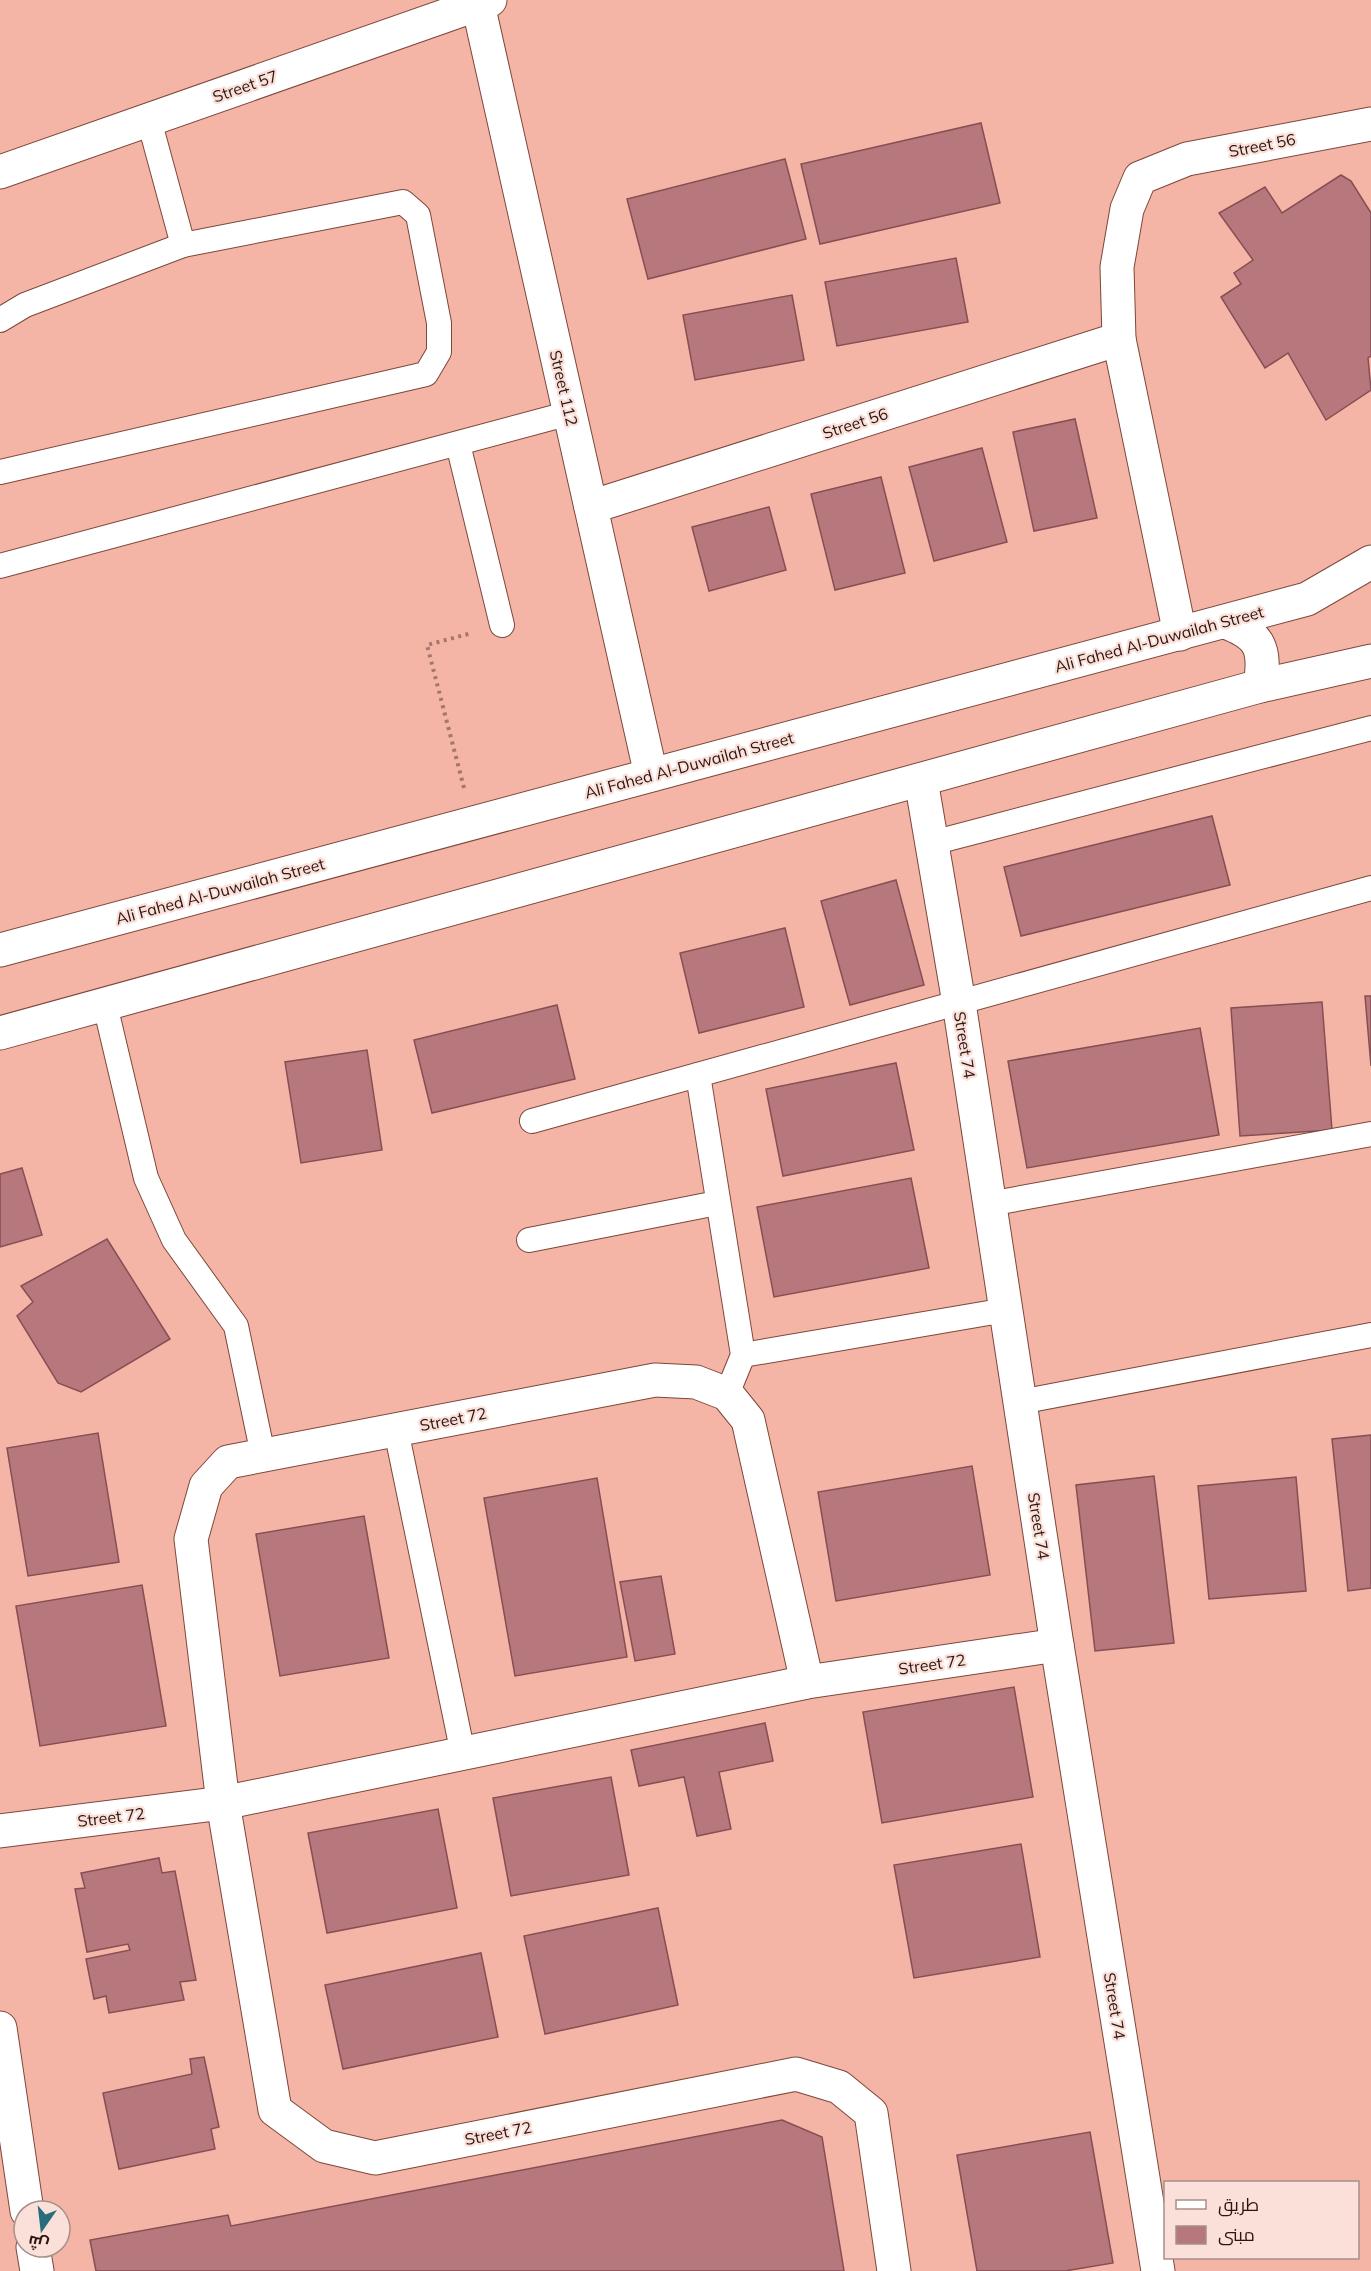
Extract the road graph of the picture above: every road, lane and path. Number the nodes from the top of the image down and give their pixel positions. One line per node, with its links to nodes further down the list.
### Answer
1 (482, 1): 2 (street, Street 57); 8 (street, Street 112)
2 (149, 120): 4 (street, Street 57); 5 (lane)
3 (1371, 124): 7 (street, Street 56)
4 (0, 172)
5 (183, 245): 6 (lane); 10 (lane)
6 (0, 320)
7 (1119, 339): 11 (street, Street 56); 16 (street, Street 56)
8 (570, 413): 9 (lane); 11 (street, Street 112)
9 (458, 444): 13 (lane); 15 (lane)
10 (0, 472)
11 (591, 507): 20 (street, Street 112)
12 (1371, 562): 14 (street, Ali Fahed Al-Duwailah Street)
13 (0, 566)
14 (1225, 622): 16 (street, Ali Fahed Al-Duwailah Street); 18 (street)
15 (502, 626): 22 (path)
16 (1180, 634): 20 (street, Ali Fahed Al-Duwailah Street)
17 (1371, 661): 18 (street)
18 (1260, 686): 21 (street)
19 (1371, 728): 23 (lane)
20 (651, 775): 22 (street, Ali Fahed Al-Duwailah Street)
21 (921, 780): 23 (street, Street 74); 27 (street)
22 (473, 824): 25 (street, Ali Fahed Al-Duwailah Street)
23 (932, 843): 26 (street, Street 74)
24 (1371, 888): 26 (lane)
25 (0, 950)
26 (959, 1003): 29 (lane); 33 (street, Street 74)
27 (105, 1005): 28 (street); 41 (lane)
28 (0, 1033)
29 (698, 1076): 30 (lane); 32 (lane)
30 (532, 1121)
31 (1371, 1134): 33 (lane)
32 (717, 1203): 34 (lane); 37 (lane)
33 (989, 1204): 35 (street, Street 74)
34 (529, 1240)
35 (1006, 1310): 37 (lane); 39 (street, Street 74)
36 (1371, 1335): 39 (lane)
37 (743, 1355): 38 (lane)
38 (727, 1394): 40 (street, Street 72); 43 (street, Street 72)
39 (1020, 1402): 42 (street, Street 74)
40 (396, 1430): 41 (street, Street 72); 44 (lane)
41 (262, 1455): 45 (street, Street 72)
42 (1057, 1645): 43 (street, Street 72); 51 (street, Street 74)
43 (807, 1682): 44 (street, Street 72)
44 (463, 1754): 45 (street, Street 72)
45 (223, 1803): 46 (street, Street 72); 50 (street, Street 72)
46 (0, 1832)
47 (0, 2028): 48 (street)
48 (6, 2115): 49 (street)
49 (24, 2199)
50 (894, 2271)
51 (1158, 2271)

